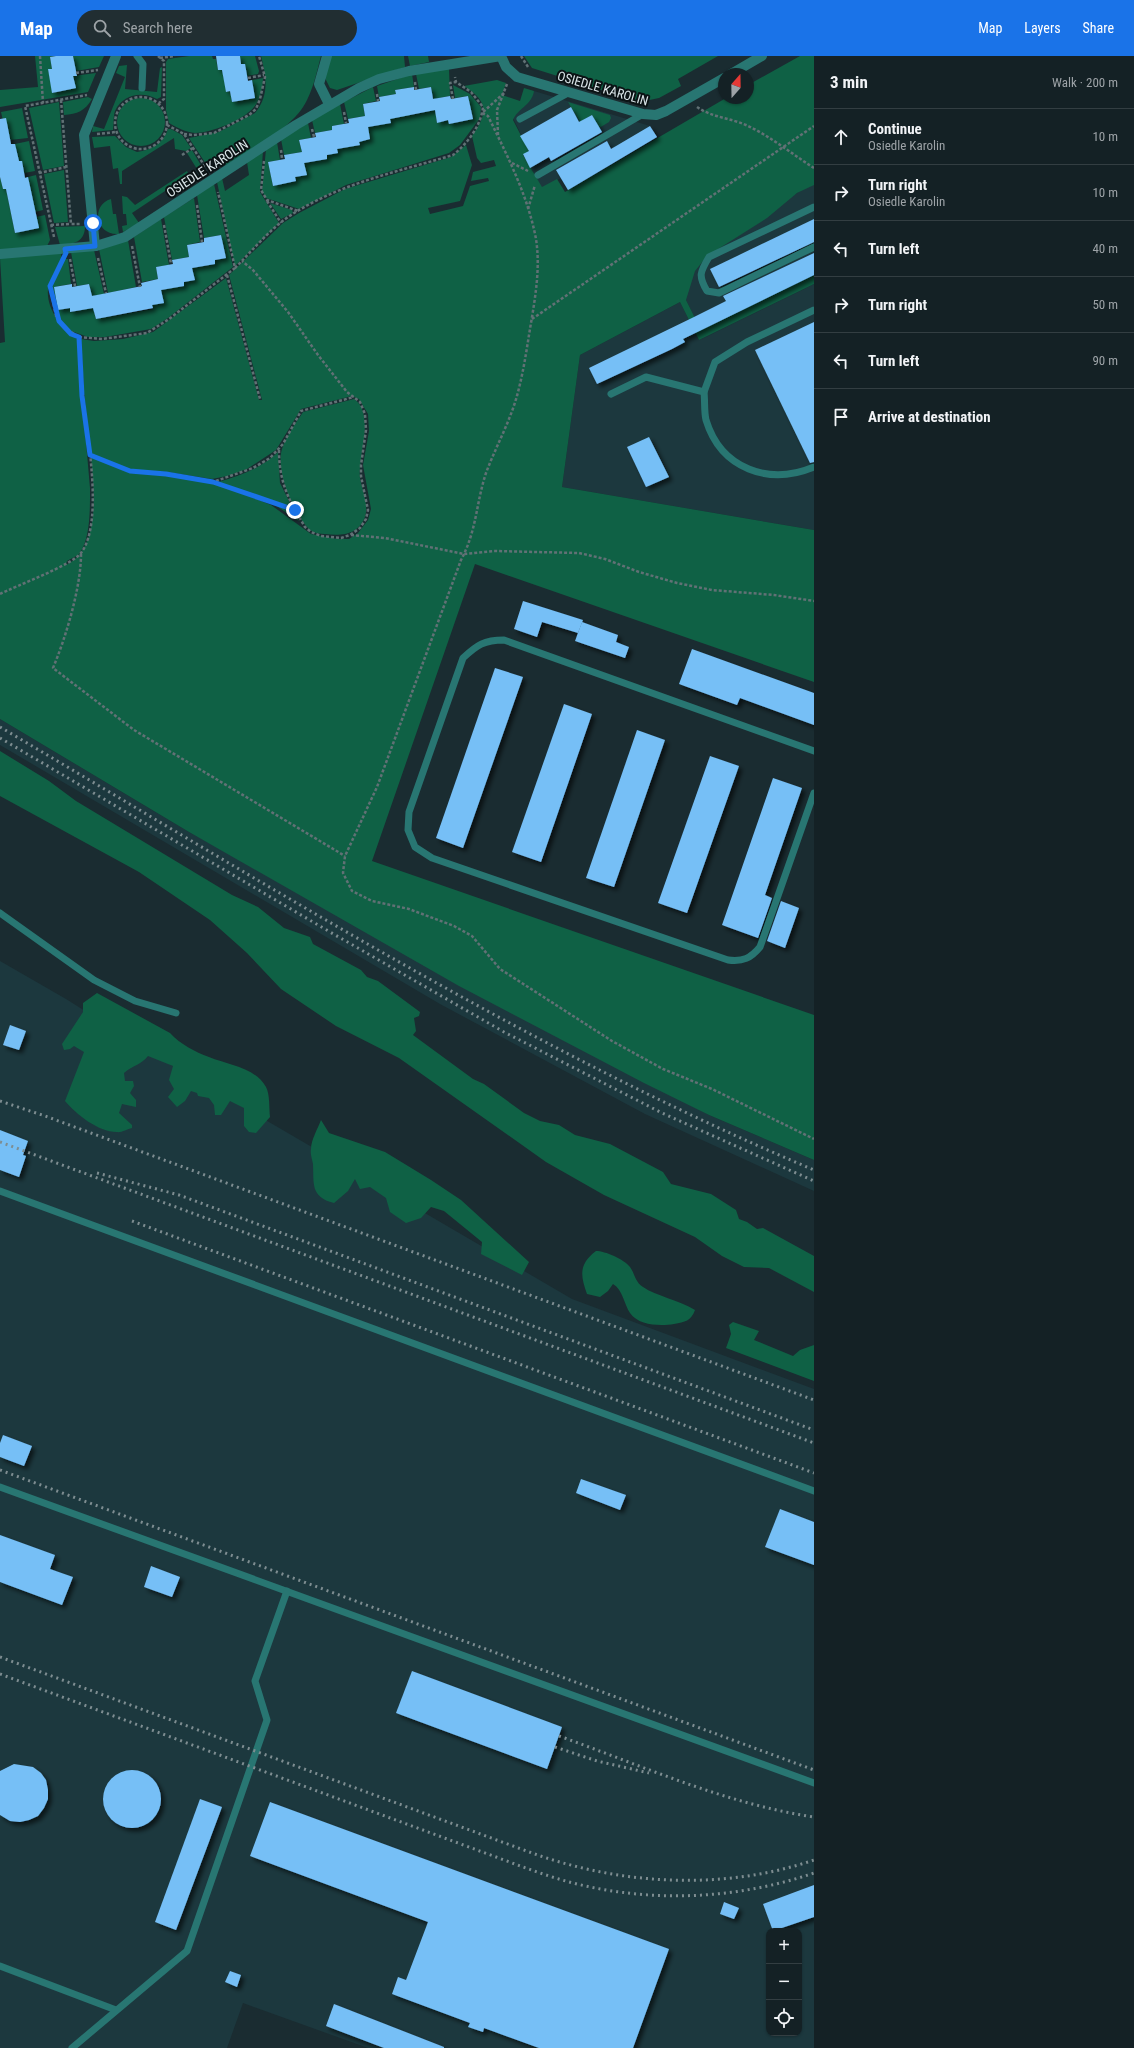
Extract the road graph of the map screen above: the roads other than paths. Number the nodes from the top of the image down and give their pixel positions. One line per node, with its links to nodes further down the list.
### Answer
1 (116, 56): 15 (street)
2 (137, 56): 8 (lane)
3 (327, 56): 10 (street)
4 (501, 56): 9 (street, OSIEDLE KAROLIN); 10 (street, OSIEDLE KAROLIN)
5 (762, 56): 6 (street)
6 (741, 68)
7 (718, 81): 11 (street, OSIEDLE KAROLIN)
8 (142, 88)
9 (570, 92): 11 (street, OSIEDLE KAROLIN); 12 (lane)
10 (329, 104): 15 (street, OSIEDLE KAROLIN)
11 (643, 114): 13 (lane)
12 (520, 119)
13 (538, 175)
14 (814, 207): 16 (lane)
15 (95, 246): 17 (street, OSIEDLE KAROLIN)
16 (814, 247)
17 (0, 254)
18 (814, 310): 19 (lane)
19 (704, 392): 20 (lane); 21 (lane)
20 (611, 394)
21 (814, 467)
22 (814, 751): 23 (lane)
23 (814, 793)
24 (0, 913): 25 (lane)
25 (176, 1013)
26 (0, 1191): 28 (lane)
27 (0, 1487): 29 (lane)
28 (814, 1491)
29 (287, 1591): 30 (lane); 32 (lane)
30 (814, 1783)
31 (0, 1966): 32 (lane)
32 (116, 2010): 33 (lane)
33 (72, 2048)

